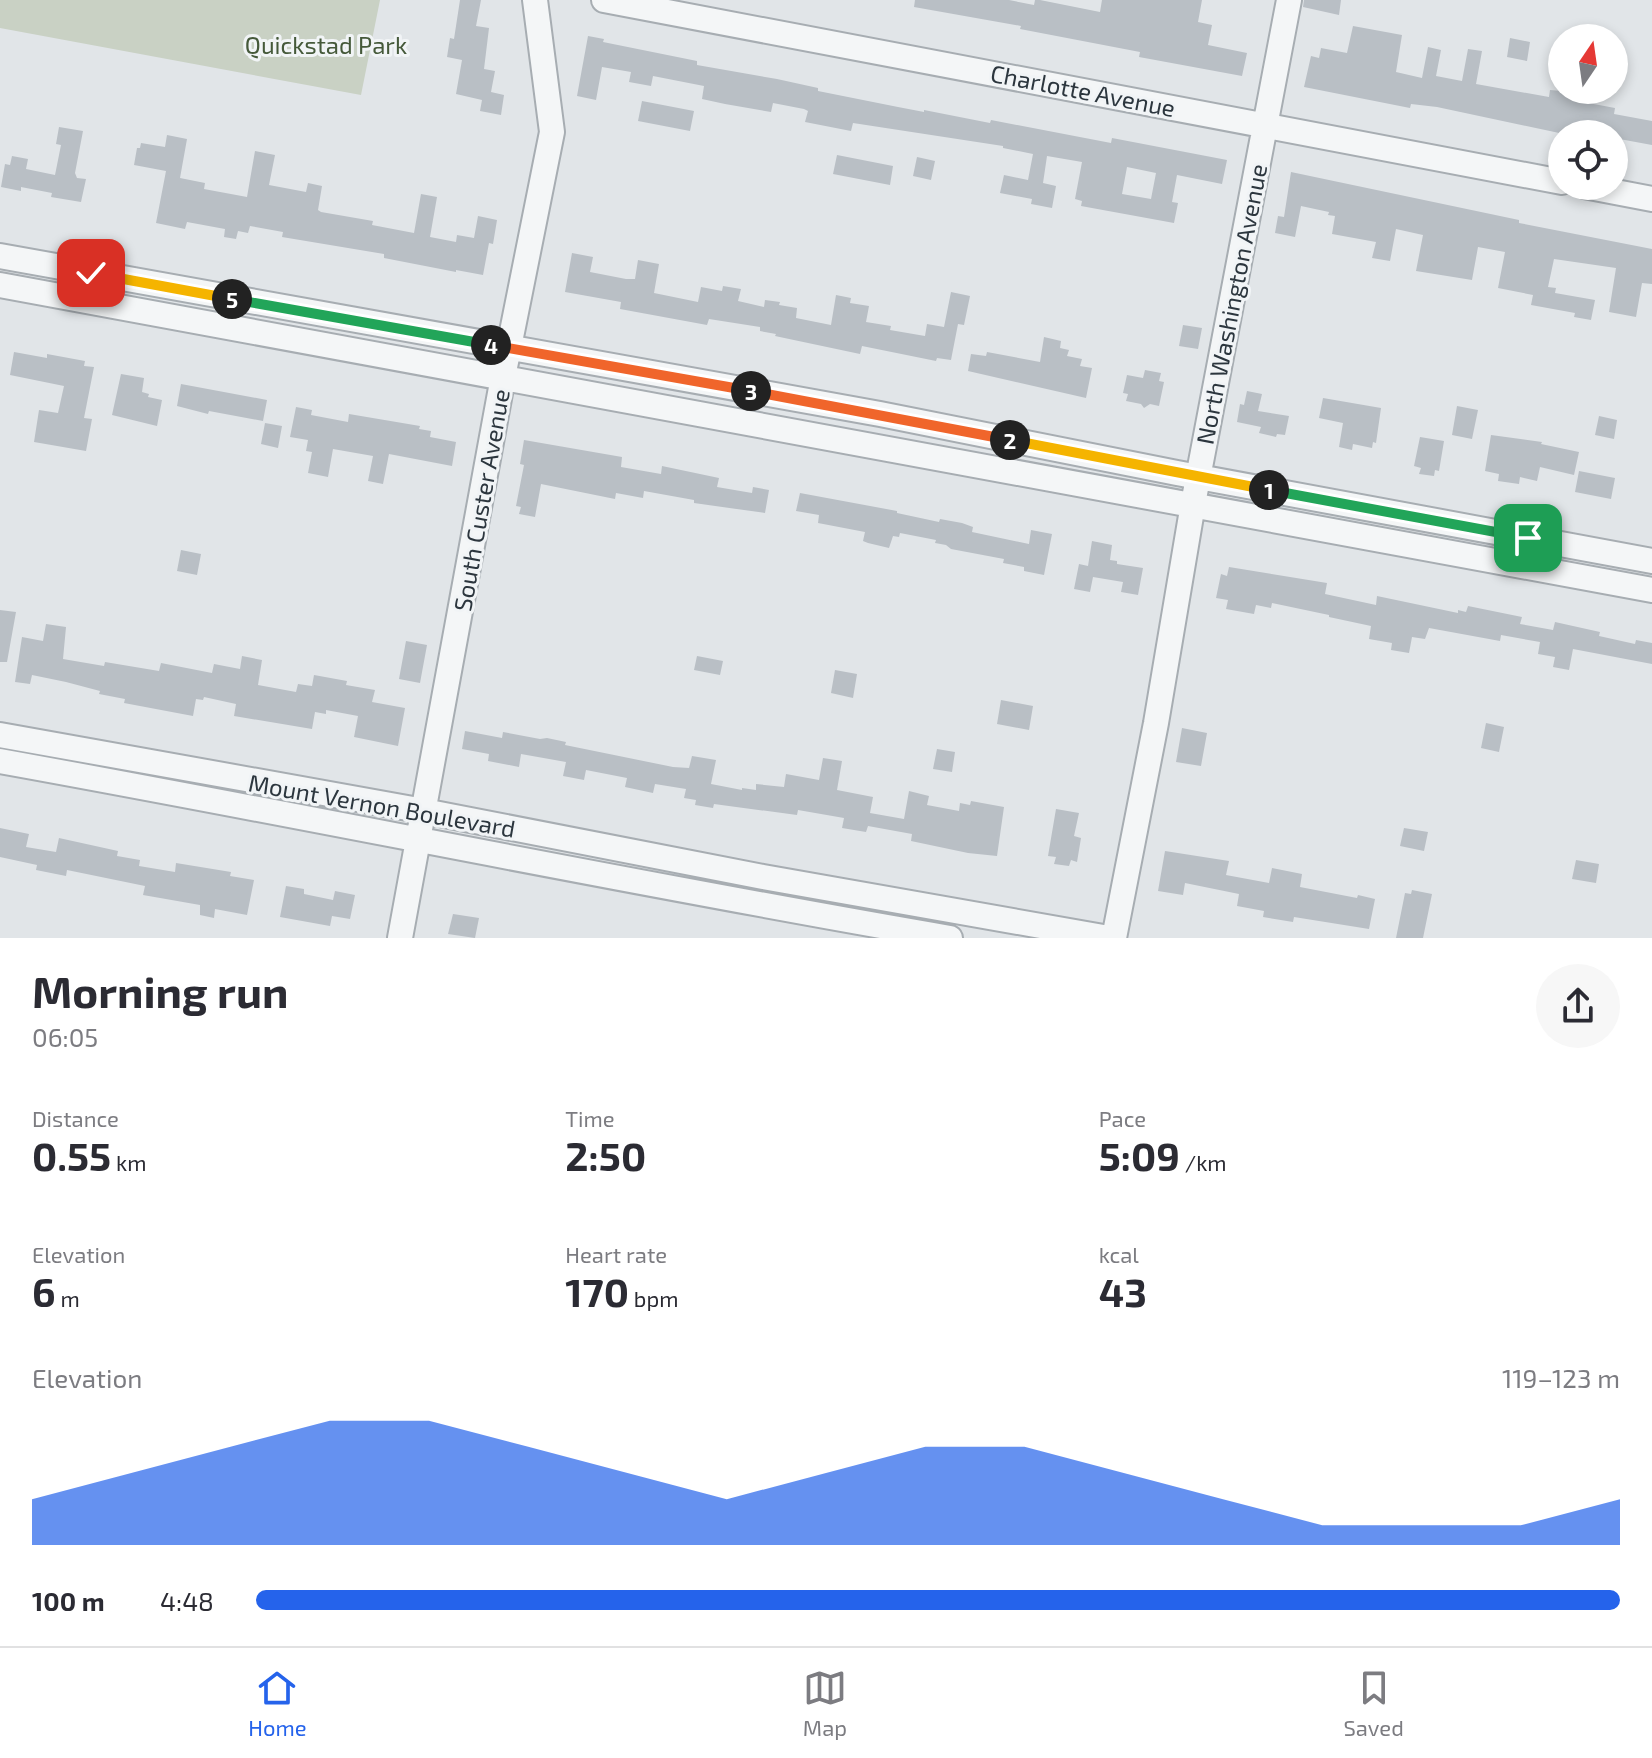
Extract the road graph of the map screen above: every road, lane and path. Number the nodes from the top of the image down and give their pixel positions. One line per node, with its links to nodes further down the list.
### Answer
1 (535, 0): 12 (street, South Custer Avenue)
2 (604, 0): 4 (street, Charlotte Avenue)
3 (1289, 0): 4 (street, North Washington Avenue)
4 (1265, 124): 5 (street, Charlotte Avenue); 16 (street, North Washington Avenue)
5 (1548, 179)
6 (1628, 194): 7 (street)
7 (1652, 199)
8 (0, 256): 10 (street)
9 (0, 285): 11 (street)
10 (181, 290): 11 (street); 12 (street)
11 (176, 317): 13 (street)
12 (509, 348): 13 (street, South Custer Avenue); 14 (street)
13 (503, 377): 15 (street); 24 (street, South Custer Avenue)
14 (880, 414): 15 (street); 16 (street)
15 (873, 447): 17 (street)
16 (1198, 477): 17 (street, North Washington Avenue); 18 (street)
17 (1193, 504): 20 (street); 30 (street, North Washington Avenue)
18 (1528, 538): 19 (street); 20 (street)
19 (1652, 561)
20 (1523, 566): 21 (street)
21 (1652, 590)
22 (0, 735): 24 (street, Mount Vernon Boulevard)
23 (0, 761): 25 (street, Mount Vernon Boulevard)
24 (424, 811): 25 (street, South Custer Avenue); 26 (street, Mount Vernon Boulevard)
25 (419, 838): 27 (street, Mount Vernon Boulevard); 28 (street, South Custer Avenue)
26 (763, 877): 27 (street); 30 (street, Mount Vernon Boulevard)
27 (758, 905): 29 (street, Mount Vernon Boulevard)
28 (400, 938)
29 (950, 938)
30 (1111, 938)

